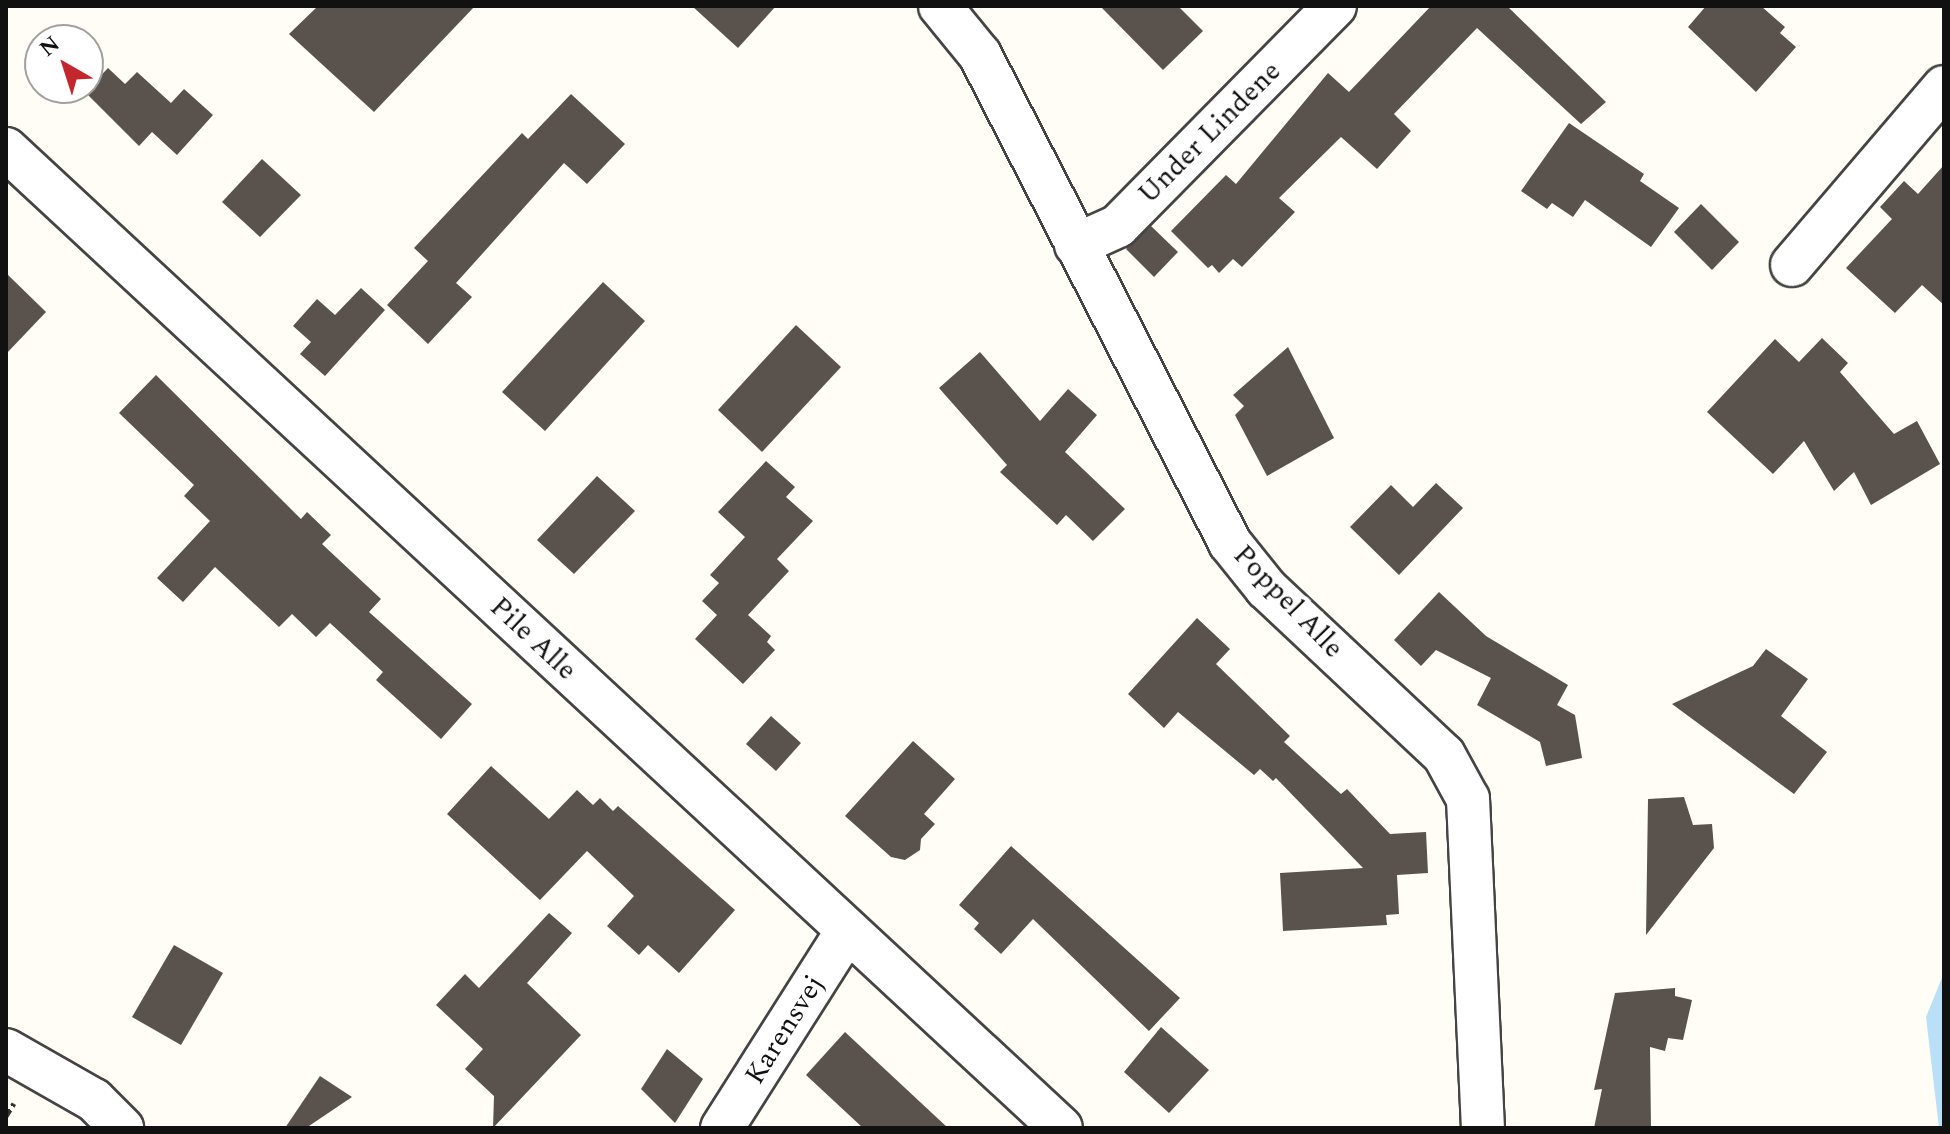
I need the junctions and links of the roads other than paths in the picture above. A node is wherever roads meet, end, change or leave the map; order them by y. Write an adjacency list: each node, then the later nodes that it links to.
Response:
1 (940, 6): 5 (street, Poppel Alle)
2 (1335, 6): 5 (street, Under Lindene)
3 (1944, 87): 6 (street)
4 (6, 149): 7 (street, Pile Alle)
5 (1076, 245): 12 (street, Poppel Alle)
6 (1792, 265)
7 (847, 931): 10 (street, Karensvej); 11 (street, Pile Alle)
8 (6, 1050): 9 (street)
9 (122, 1128)
10 (722, 1128)
11 (1061, 1128)
12 (1483, 1128)

